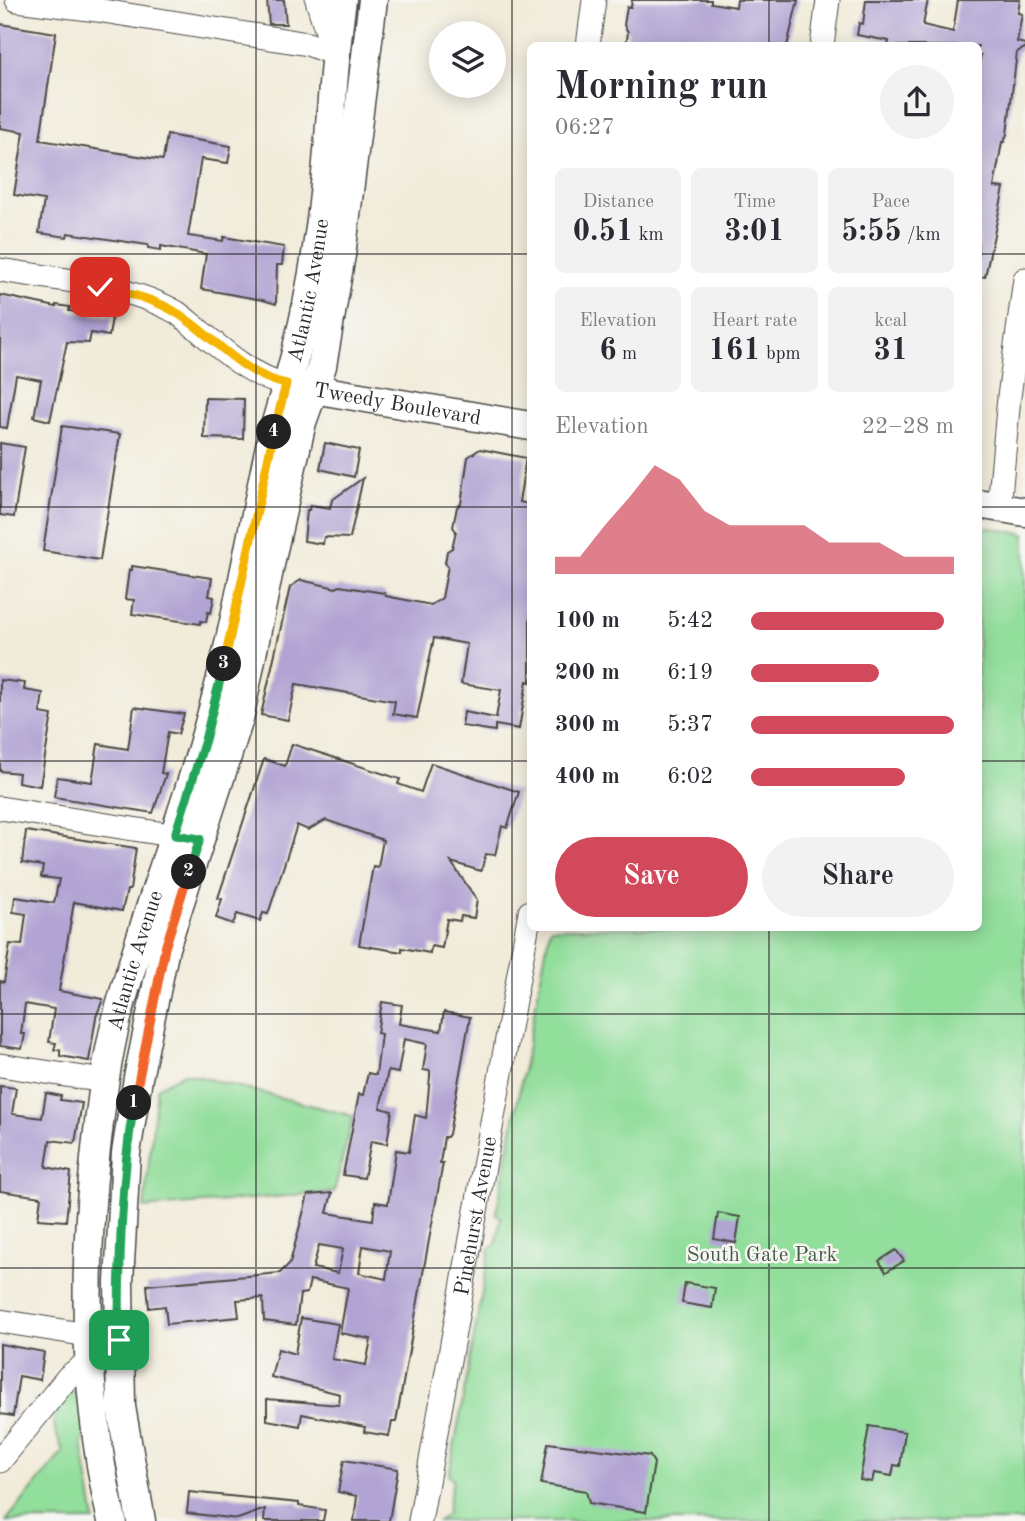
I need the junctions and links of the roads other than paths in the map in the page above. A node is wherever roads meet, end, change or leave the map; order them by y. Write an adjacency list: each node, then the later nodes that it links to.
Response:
1 (18, 0): 10 (street)
2 (317, 0): 10 (street)
3 (342, 0): 10 (main road, Atlantic Avenue)
4 (358, 0): 11 (main road)
5 (373, 0): 11 (main road, Atlantic Avenue)
6 (594, 0): 8 (street)
7 (828, 0): 9 (street)
8 (589, 42)
9 (823, 42)
10 (334, 54): 14 (main road, Atlantic Avenue)
11 (365, 74): 15 (main road, Atlantic Avenue)
12 (0, 270): 14 (street, Tweedy Boulevard)
13 (1025, 279): 17 (street)
14 (286, 384): 15 (main road, Tweedy Boulevard); 19 (main road, Atlantic Avenue)
15 (314, 390): 16 (main road, Tweedy Boulevard); 19 (main road, Atlantic Avenue)
16 (527, 426)
17 (1001, 508)
18 (0, 807): 19 (street)
19 (187, 837): 22 (main road, Atlantic Avenue); 24 (main road, Atlantic Avenue)
20 (527, 929): 29 (street, Pinehurst Avenue)
21 (0, 1065): 22 (street)
22 (104, 1081): 25 (main road, Atlantic Avenue)
23 (0, 1321): 25 (street)
24 (119, 1340): 25 (street); 28 (main road, Atlantic Avenue)
25 (88, 1348): 26 (street); 27 (main road, Atlantic Avenue)
26 (0, 1461)
27 (111, 1521)
28 (141, 1521)
29 (420, 1521)

